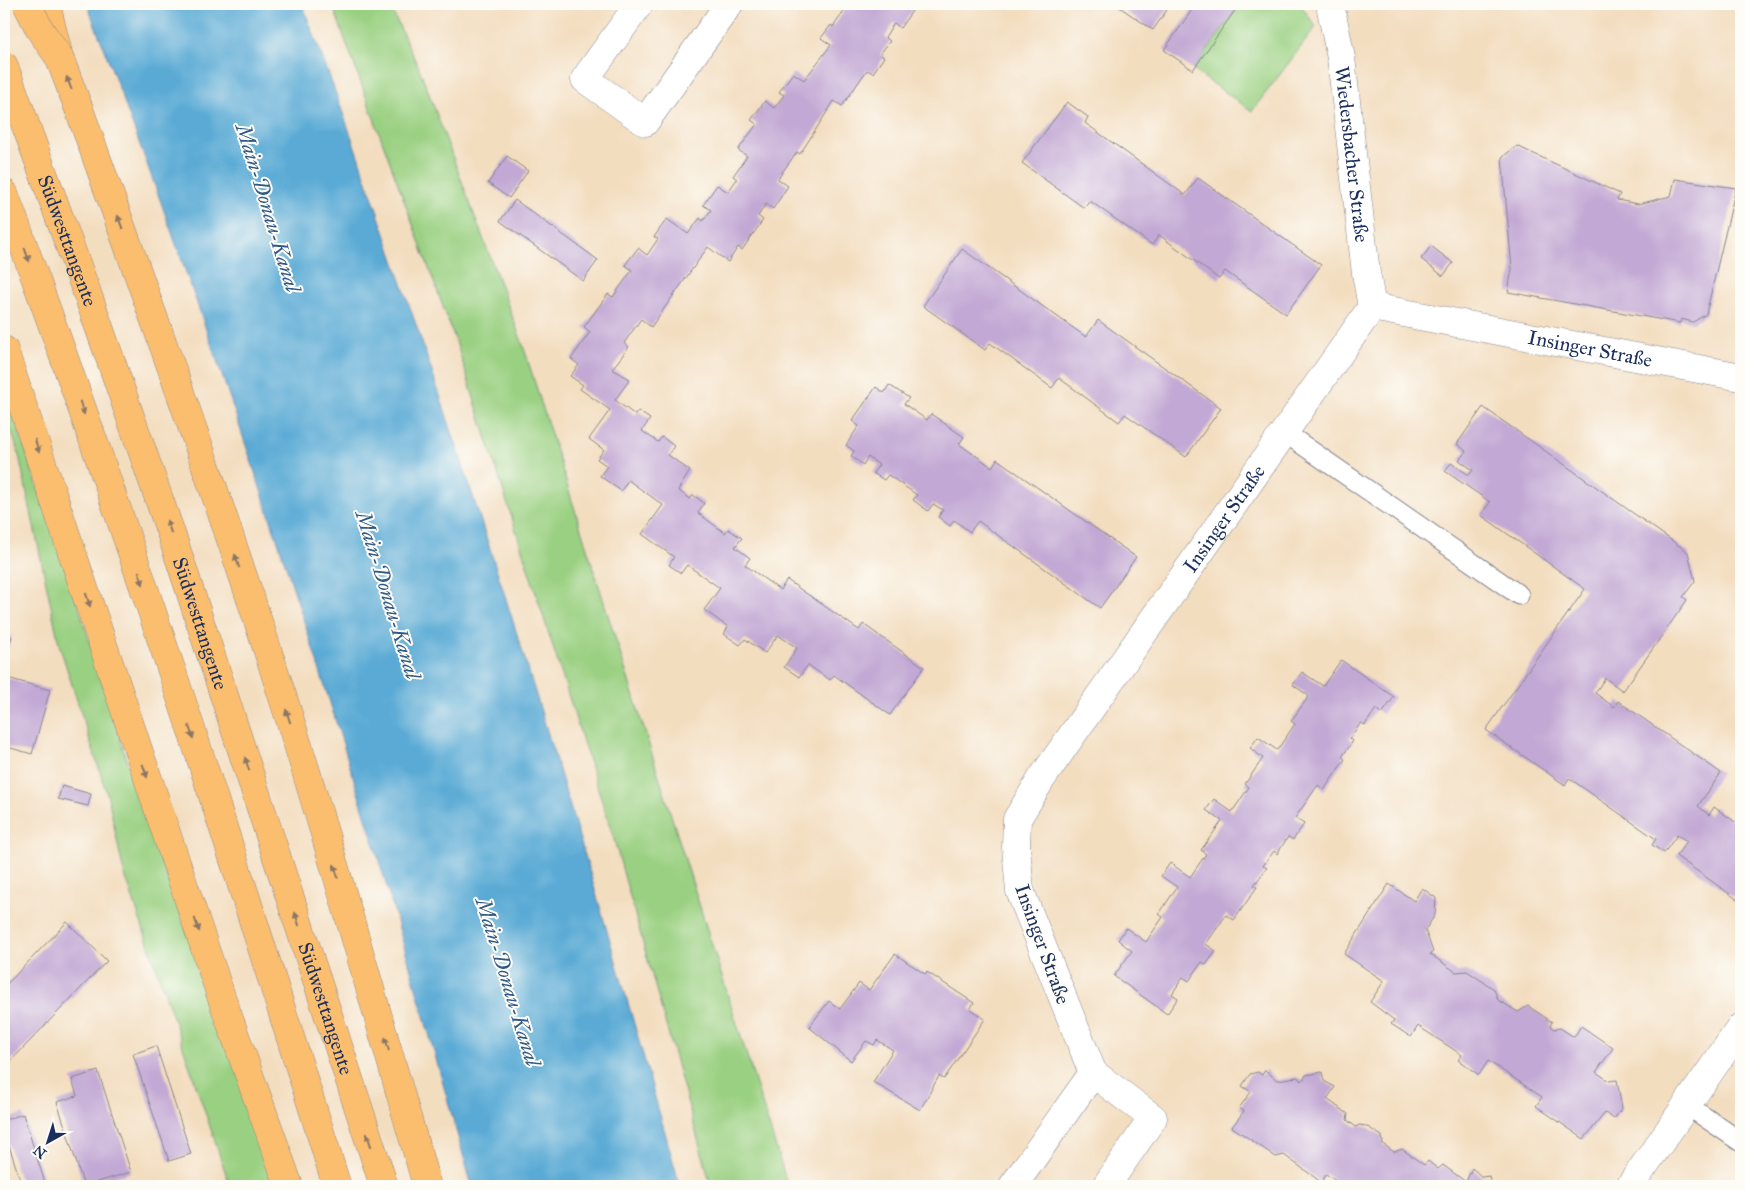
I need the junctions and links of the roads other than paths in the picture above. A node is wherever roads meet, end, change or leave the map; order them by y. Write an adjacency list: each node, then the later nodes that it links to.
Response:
1 (27, 4): 6 (highway, bridge)
2 (46, 4): 6 (highway)
3 (639, 4): 4 (street)
4 (729, 4)
5 (1330, 4): 9 (street, Wiedersbacher Straße)
6 (59, 57): 21 (highway, one-way to 6, bridge)
7 (4, 66): 20 (highway, Südwesttangente, one-way to 7)
8 (4, 193): 19 (highway, Südwesttangente, one-way to 19)
9 (1372, 307): 11 (street, Insinger Straße); 12 (street, Insinger Straße)
10 (4, 350): 18 (highway, one-way to 18)
11 (1741, 378)
12 (1284, 432): 13 (lane); 15 (street, Insinger Straße)
13 (1519, 594)
14 (1741, 1027): 16 (street)
15 (1092, 1073): 22 (street); 23 (street)
16 (1687, 1105): 17 (lane); 24 (street)
17 (1741, 1142)
18 (289, 1186)
19 (337, 1186)
20 (384, 1186)
21 (427, 1186)
22 (1013, 1186)
23 (1106, 1186)
24 (1630, 1186)

